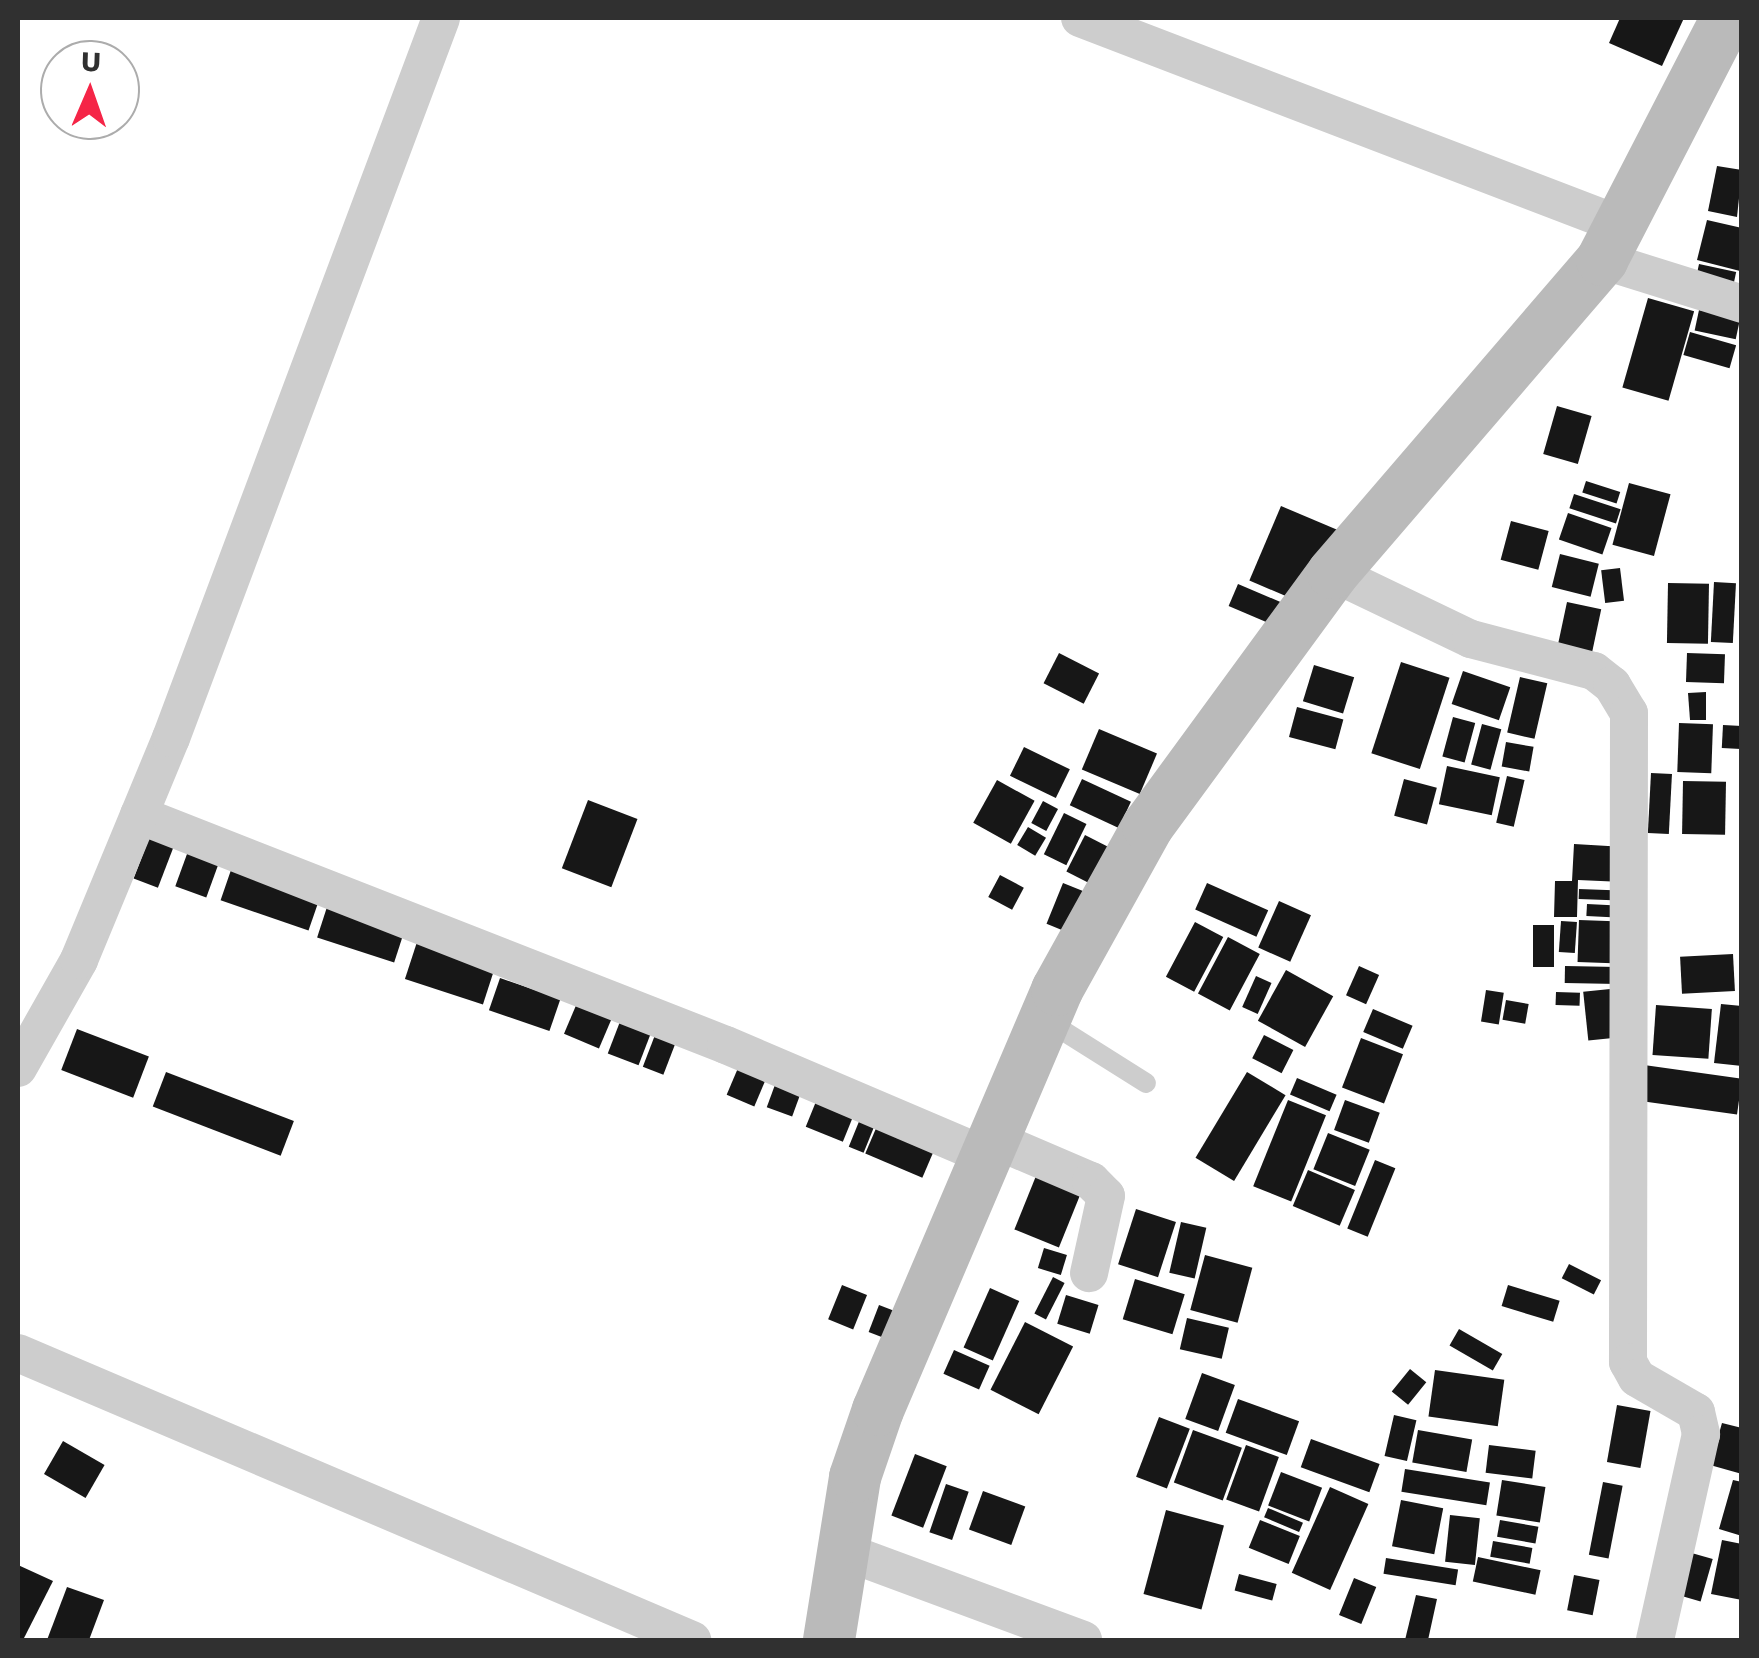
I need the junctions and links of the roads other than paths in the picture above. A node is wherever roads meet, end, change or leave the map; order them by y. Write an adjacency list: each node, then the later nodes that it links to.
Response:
1 (441, 18): 7 (street)
2 (1080, 18): 4 (street)
3 (1729, 34): 4 (street)
4 (1611, 243): 5 (street); 6 (street)
5 (1742, 304)
6 (1333, 573): 8 (street); 18 (street)
7 (139, 815): 9 (street); 11 (street)
8 (1045, 1019): 10 (lane); 11 (street)
9 (18, 1068)
10 (1146, 1083)
11 (990, 1148): 12 (street); 14 (street)
12 (1089, 1272)
13 (18, 1353): 15 (street)
14 (843, 1551): 16 (street); 17 (street)
15 (692, 1640)
16 (829, 1640)
17 (1083, 1640)
18 (1655, 1640)

